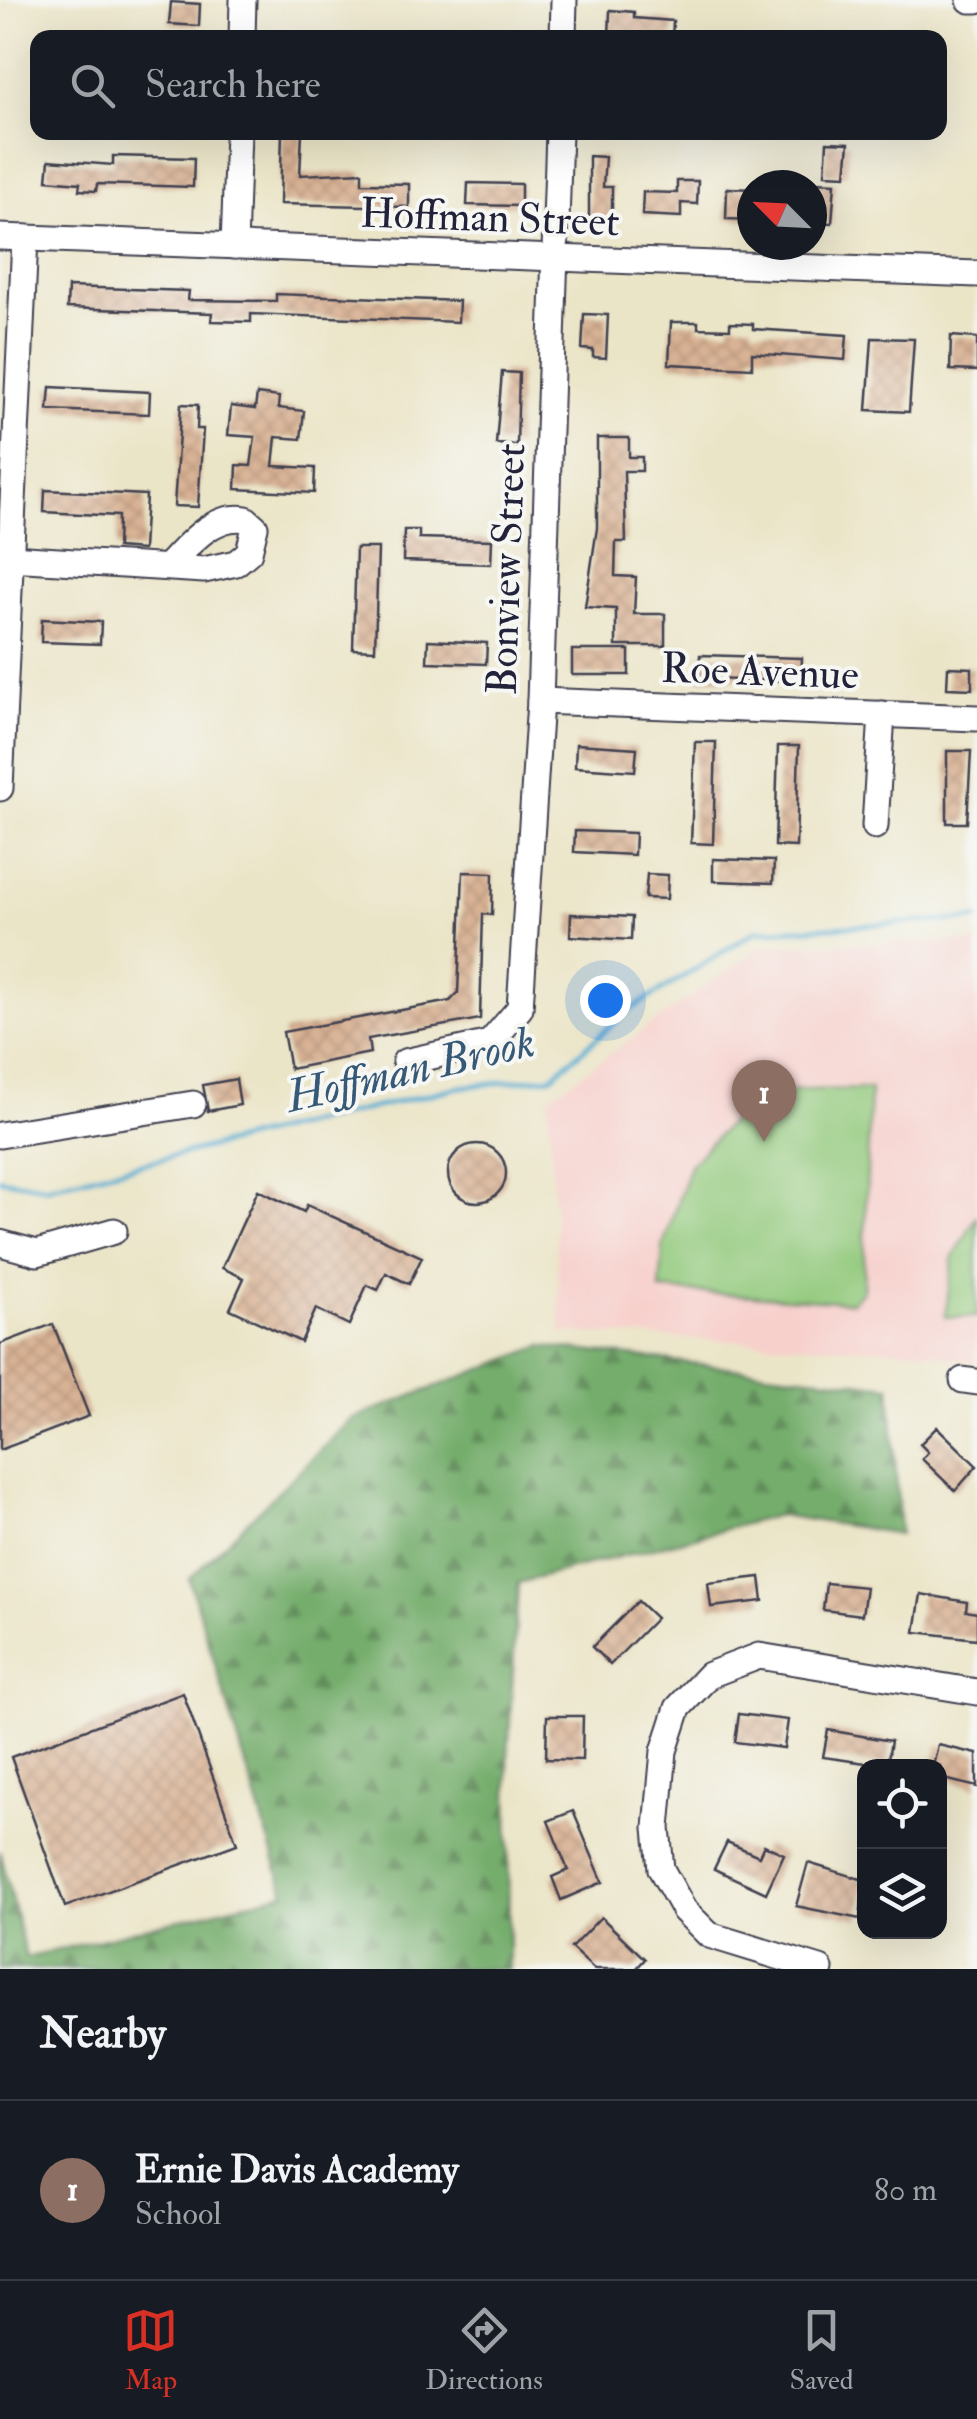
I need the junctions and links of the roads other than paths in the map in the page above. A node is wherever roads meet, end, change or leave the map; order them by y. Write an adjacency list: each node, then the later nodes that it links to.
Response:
1 (243, 0): 3 (street)
2 (564, 0): 4 (street)
3 (242, 30)
4 (562, 30)
5 (238, 140): 8 (street)
6 (560, 140): 9 (street, Bonview Street)
7 (12, 237): 8 (street, Hoffman Street); 11 (street)
8 (234, 246): 9 (street, Hoffman Street)
9 (555, 258): 10 (street, Hoffman Street); 13 (street, Bonview Street)
10 (977, 274)
11 (7, 552): 12 (street); 16 (street)
12 (168, 566): 12 (street)
13 (540, 701): 14 (street, Roe Avenue); 18 (street, Bonview Street)
14 (882, 714): 15 (street, Roe Avenue); 17 (street)
15 (977, 718)
16 (0, 788)
17 (876, 826)
18 (405, 1062)
19 (193, 1104): 20 (street)
20 (0, 1136)
21 (114, 1230): 22 (street)
22 (0, 1243)
23 (977, 1692): 24 (street)
24 (820, 1969)

